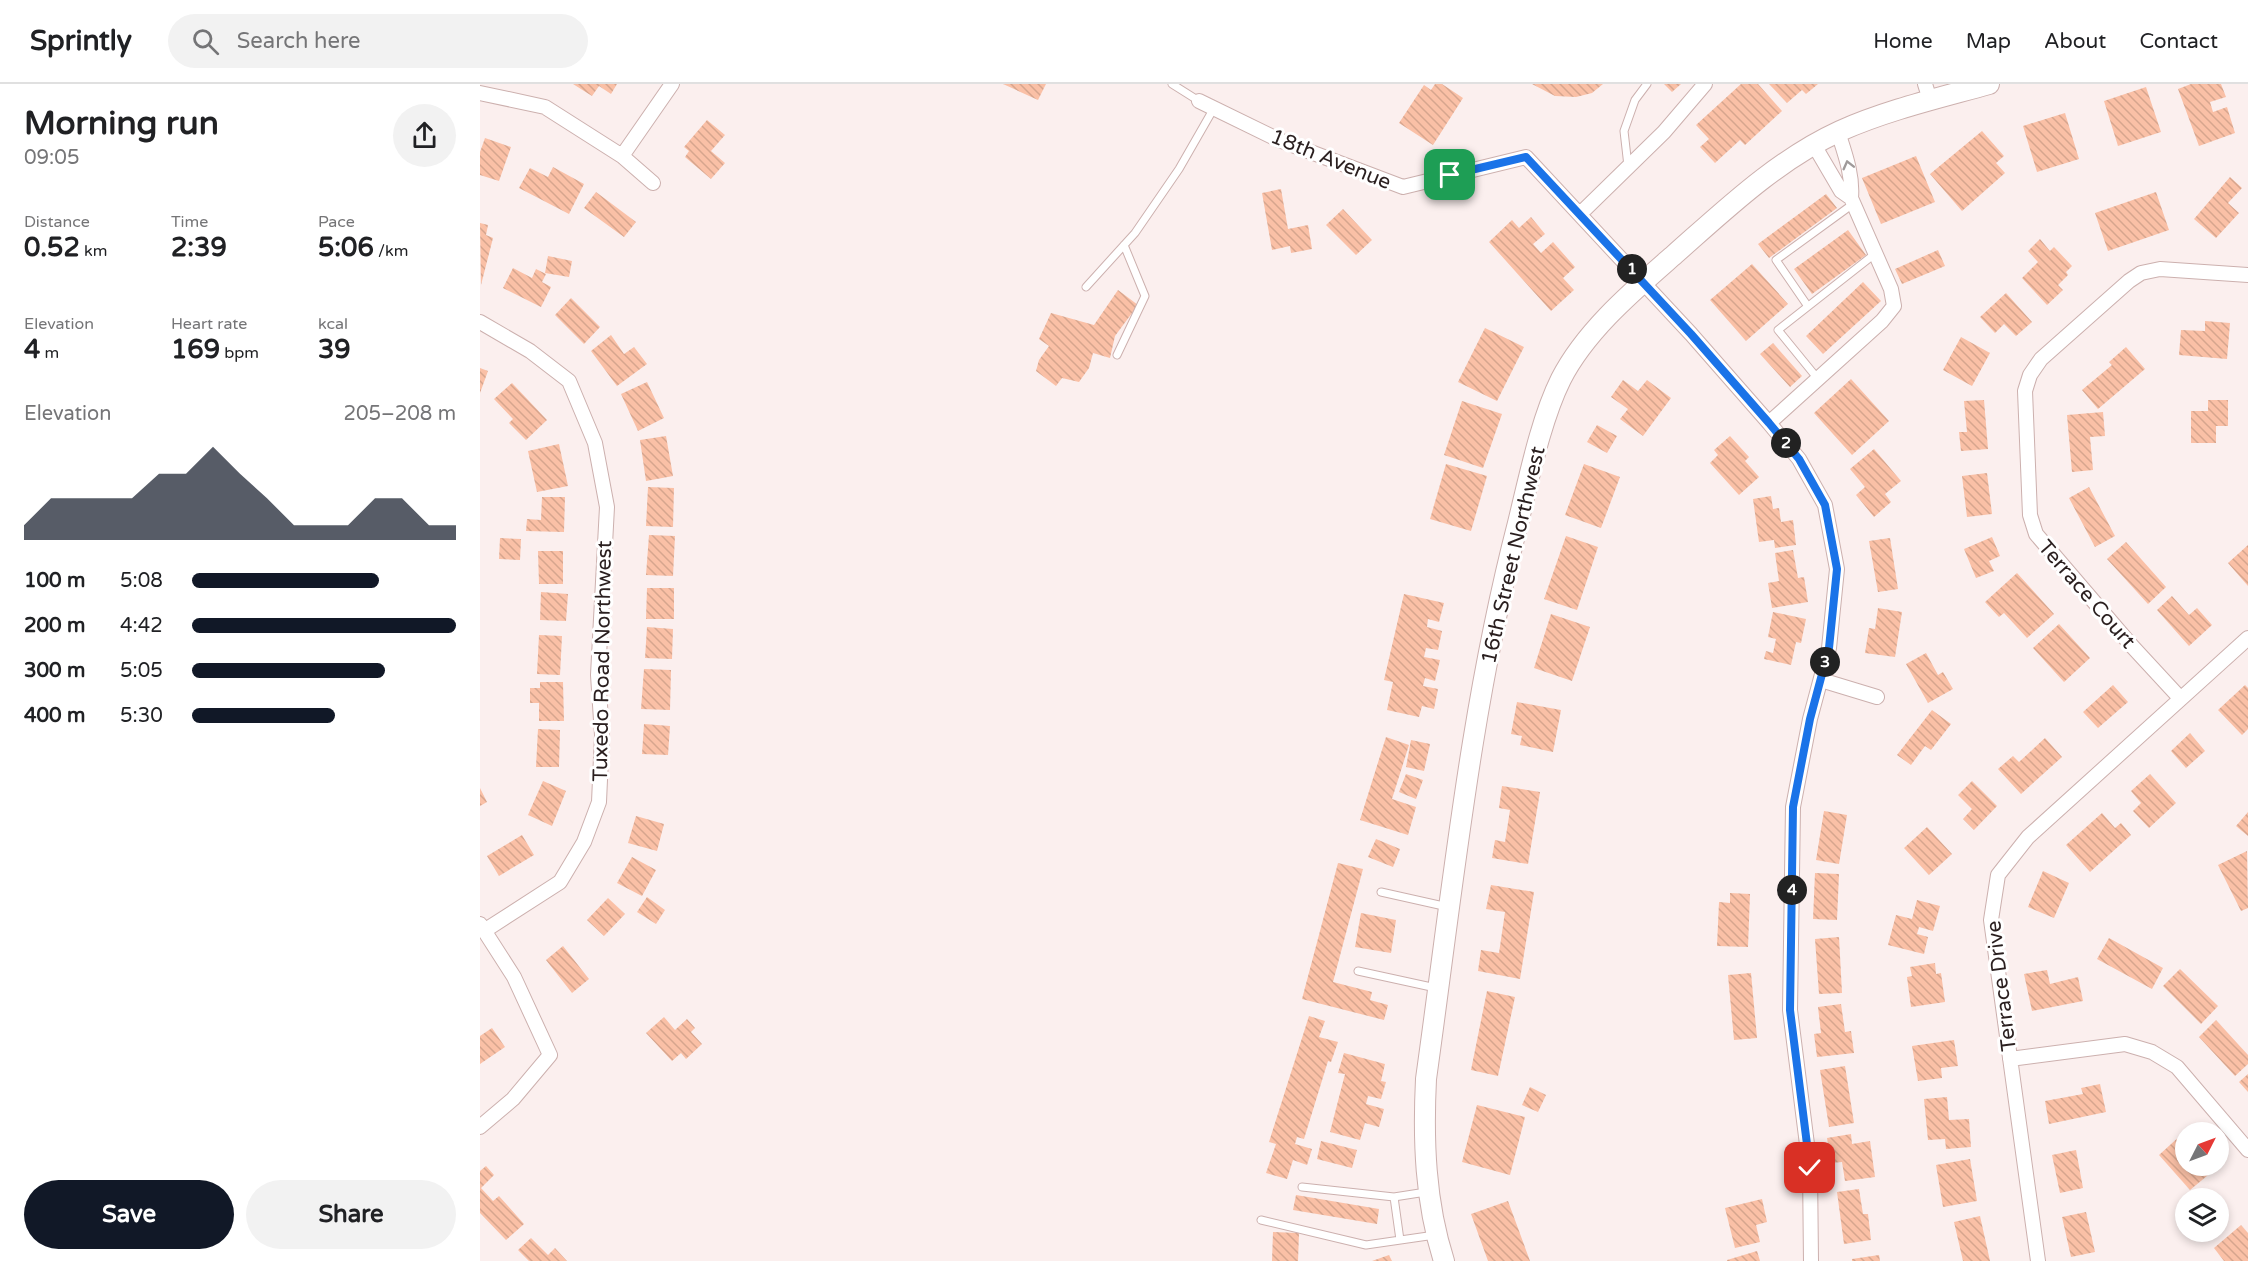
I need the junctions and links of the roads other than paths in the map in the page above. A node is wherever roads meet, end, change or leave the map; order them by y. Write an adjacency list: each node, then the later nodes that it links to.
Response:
1 (672, 84): 12 (street)
2 (1172, 84): 8 (lane)
3 (1647, 84): 13 (lane)
4 (1705, 84): 13 (street)
5 (1989, 84): 6 (street, 16th Street Northwest)
6 (1928, 92): 10 (street, 16th Street Northwest)
7 (480, 93): 12 (street)
8 (1199, 101): 9 (street, 18th Avenue)
9 (1214, 108): 16 (street, 18th Avenue); 17 (lane)
10 (1838, 132): 11 (street, 16th Street Northwest); 15 (street, one-way to 10)
11 (1814, 145): 15 (street); 20 (street, 16th Street Northwest)
12 (622, 156): 14 (street)
13 (1628, 166): 16 (street)
14 (653, 183)
15 (1852, 201): 18 (street); 22 (lane)
16 (1580, 214): 20 (street, 18th Avenue)
17 (1124, 245): 21 (lane); 24 (lane)
18 (1876, 253): 22 (lane); 25 (street)
19 (2248, 275): 30 (street, Terrace Court)
20 (1644, 282): 26 (street, 18th Avenue); 32 (street, 16th Street Northwest)
21 (1086, 286)
22 (1807, 305): 25 (lane)
23 (480, 322): 33 (street, Tuxedo Road Northwest)
24 (1117, 355)
25 (1818, 379): 26 (street)
26 (1769, 423): 28 (street, 18th Avenue)
27 (2248, 638): 30 (street, Terrace Drive)
28 (1821, 680): 29 (street); 46 (street, 18th Avenue)
29 (1877, 697)
30 (2180, 698): 36 (street, Terrace Drive)
31 (1381, 892): 32 (lane)
32 (1450, 908): 35 (street, 16th Street Northwest)
33 (482, 928): 37 (street)
34 (1358, 971): 35 (lane)
35 (1439, 989): 40 (street, 16th Street Northwest)
36 (2010, 1059): 38 (street); 47 (street, Terrace Drive)
37 (480, 1127)
38 (2248, 1150)
39 (1302, 1187): 41 (lane)
40 (1429, 1192): 41 (lane); 43 (street, 16th Street Northwest)
41 (1394, 1197): 44 (lane)
42 (1261, 1220): 44 (lane)
43 (1435, 1235): 44 (lane); 45 (street, 16th Street Northwest)
44 (1400, 1240)
45 (1444, 1261)
46 (1810, 1261)
47 (2038, 1261)

